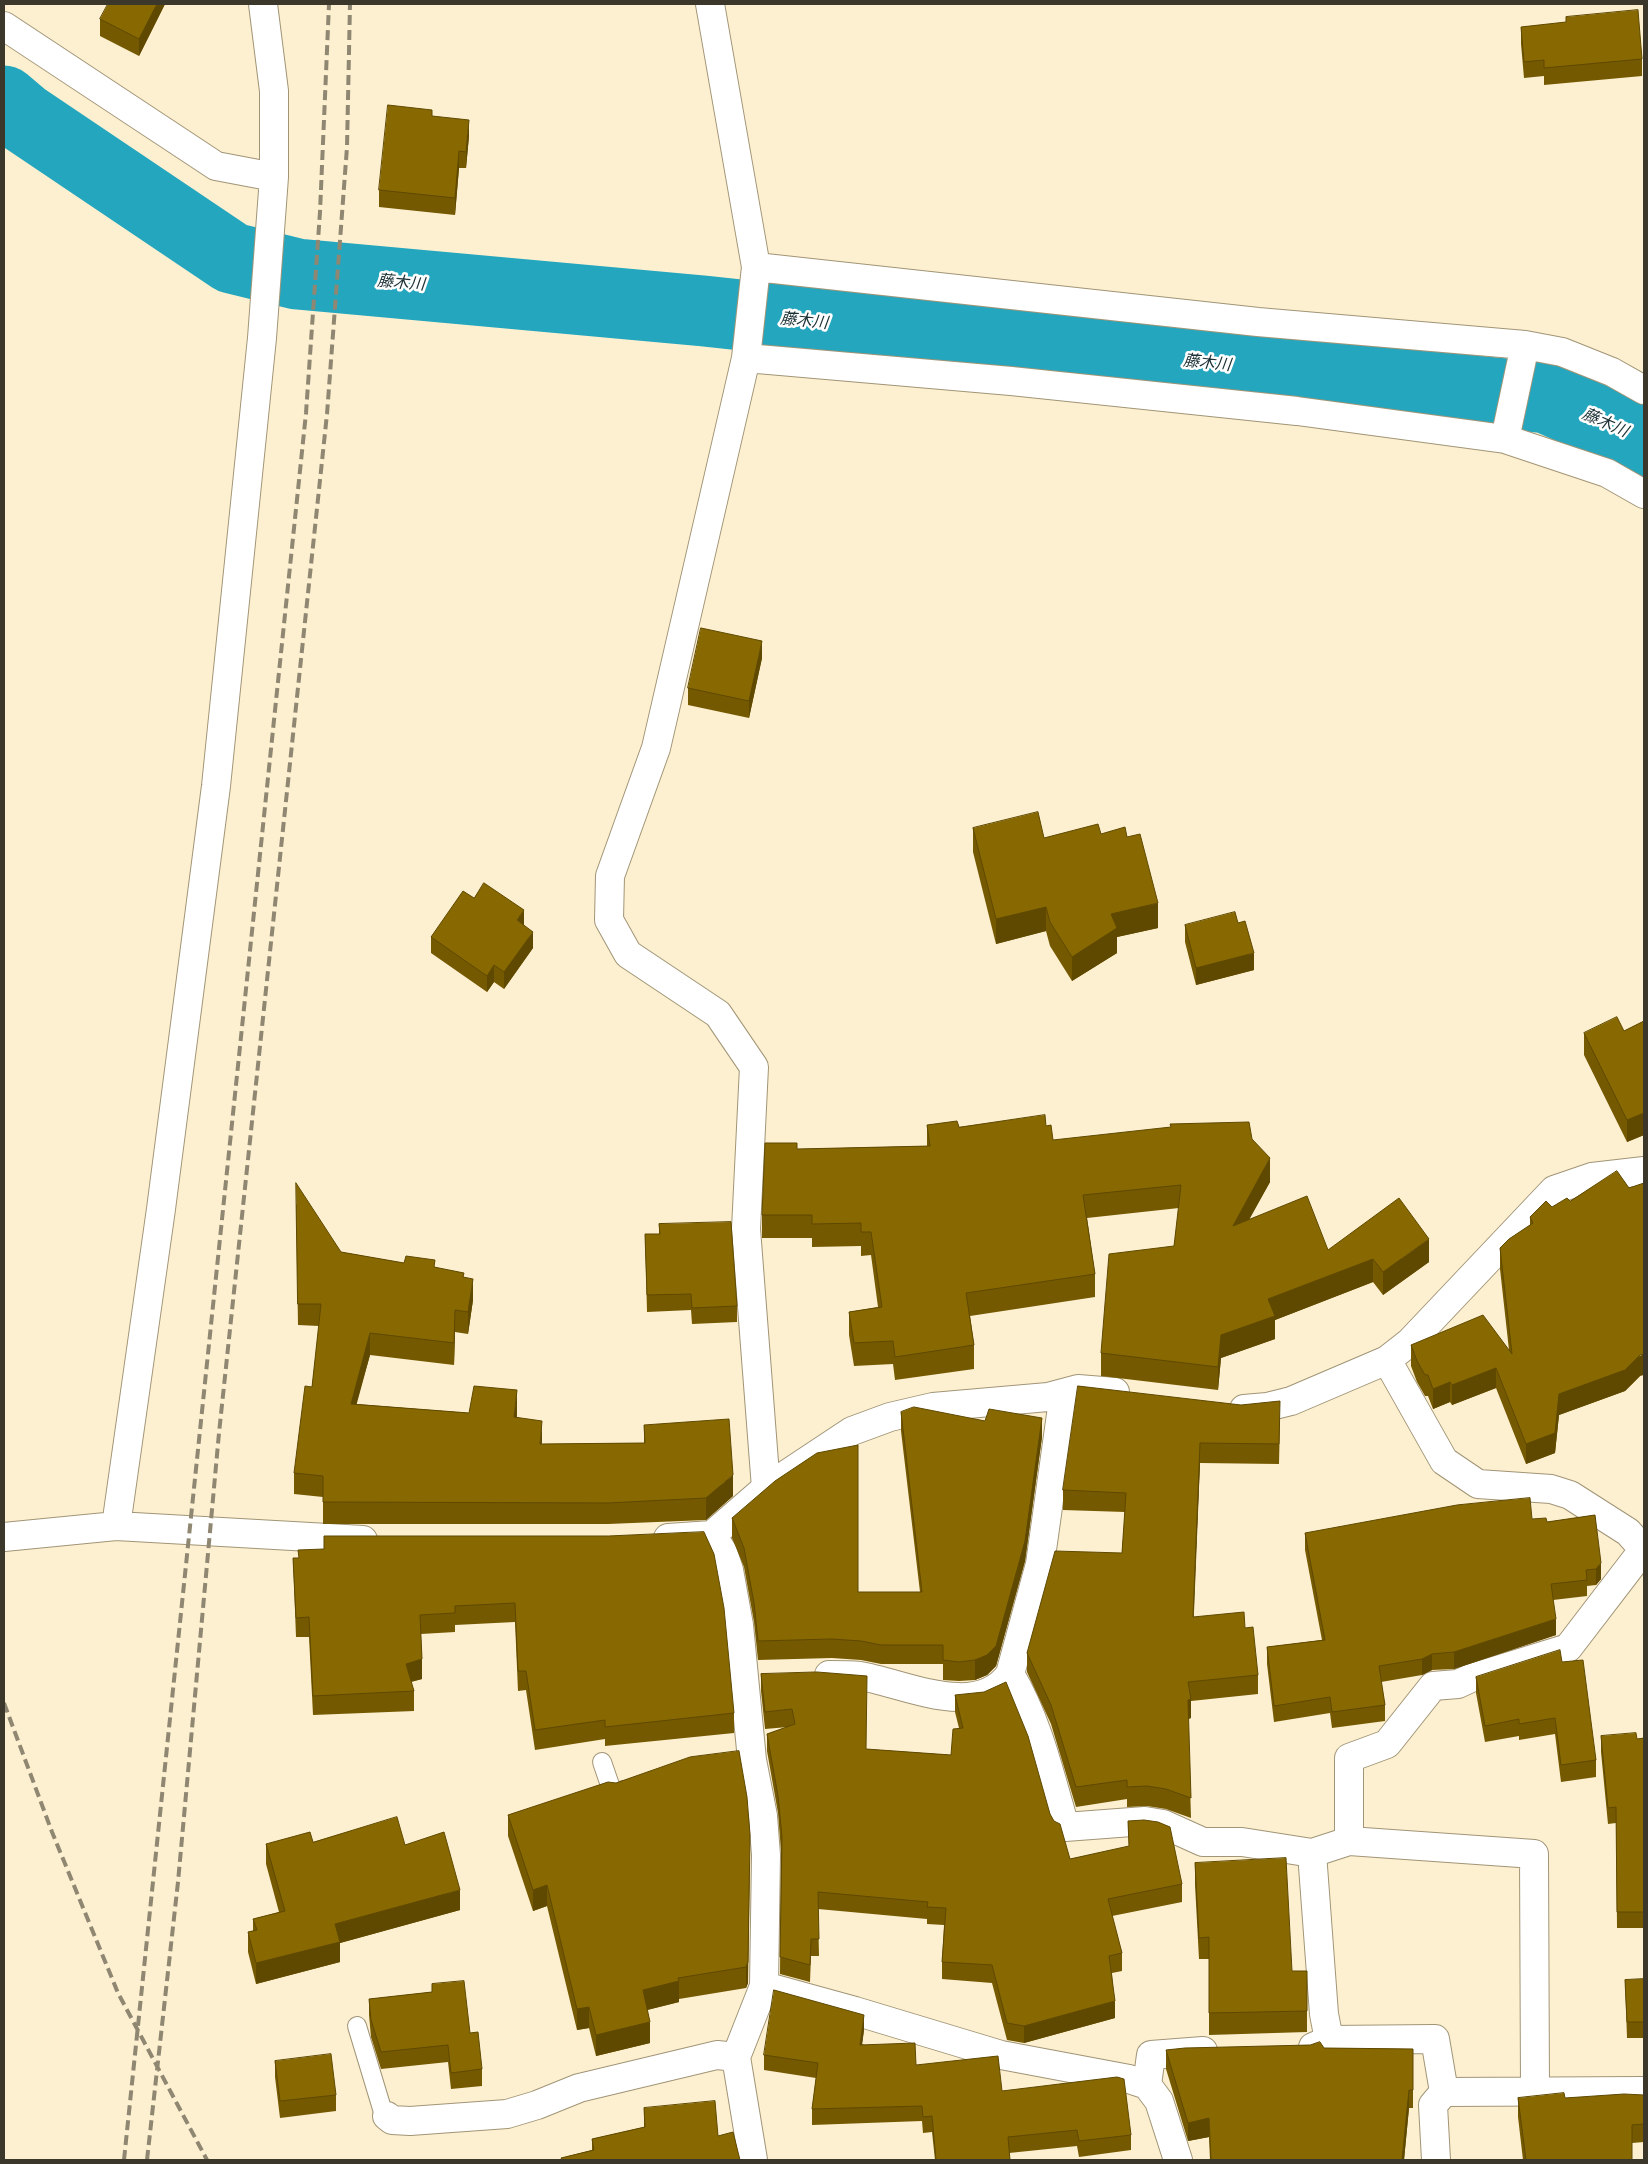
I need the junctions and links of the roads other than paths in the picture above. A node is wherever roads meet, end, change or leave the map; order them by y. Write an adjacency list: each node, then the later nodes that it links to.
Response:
1 (263, 4): 4 (street)
2 (710, 4): 5 (street)
3 (4, 26): 4 (street)
4 (274, 177): 17 (street)
5 (756, 274): 6 (street); 7 (street)
6 (1525, 347): 8 (street); 9 (street)
7 (747, 350): 9 (street); 16 (street)
8 (1644, 390)
9 (1505, 437): 10 (street)
10 (1644, 494)
11 (1644, 1171): 12 (street)
12 (1387, 1360): 15 (street); 22 (street)
13 (1064, 1393): 14 (street); 16 (street); 24 (street)
14 (1139, 1396)
15 (1218, 1407)
16 (766, 1488): 18 (street)
17 (116, 1526): 19 (street); 21 (street)
18 (712, 1535): 20 (street); 29 (street)
19 (4, 1537)
20 (646, 1539)
21 (391, 1540)
22 (1644, 1550): 27 (street)
23 (803, 1674): 24 (street)
24 (1010, 1674): 28 (street)
25 (602, 1762): 26 (lane)
26 (638, 1785)
27 (1348, 1841): 28 (street); 36 (street)
28 (1312, 1853): 31 (street)
29 (764, 1986): 34 (street); 35 (street)
30 (357, 2026): 39 (lane)
31 (1329, 2040): 32 (street); 38 (street)
32 (1290, 2049)
33 (1232, 2050): 35 (street)
34 (736, 2057): 39 (street); 40 (street)
35 (1147, 2085): 41 (street)
36 (1535, 2090): 37 (street); 38 (street)
37 (1644, 2091)
38 (1444, 2092): 42 (street)
39 (387, 2116)
40 (753, 2160)
41 (1178, 2160)
42 (1436, 2160)

